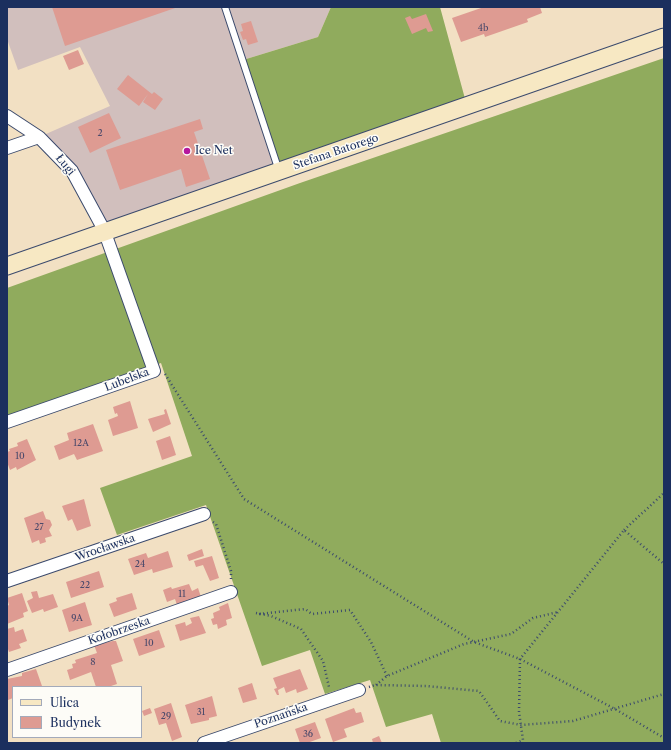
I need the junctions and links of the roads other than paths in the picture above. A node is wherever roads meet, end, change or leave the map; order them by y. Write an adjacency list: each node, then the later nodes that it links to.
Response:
1 (225, 7): 6 (lane)
2 (664, 37): 6 (street, Stefana Batorego)
3 (7, 116): 4 (street, Ługi)
4 (39, 137): 5 (street); 7 (street, Ługi)
5 (7, 148)
6 (279, 171): 7 (street, Stefana Batorego)
7 (104, 230): 8 (street, Stefana Batorego); 9 (street, Lubelska)
8 (7, 266)
9 (7, 422)
10 (204, 514): 11 (street, Wrocławska)
11 (7, 581)
12 (231, 592): 13 (street, Kołobrzeska)
13 (7, 670)
14 (359, 690): 15 (street, Poznańska)
15 (204, 743)

